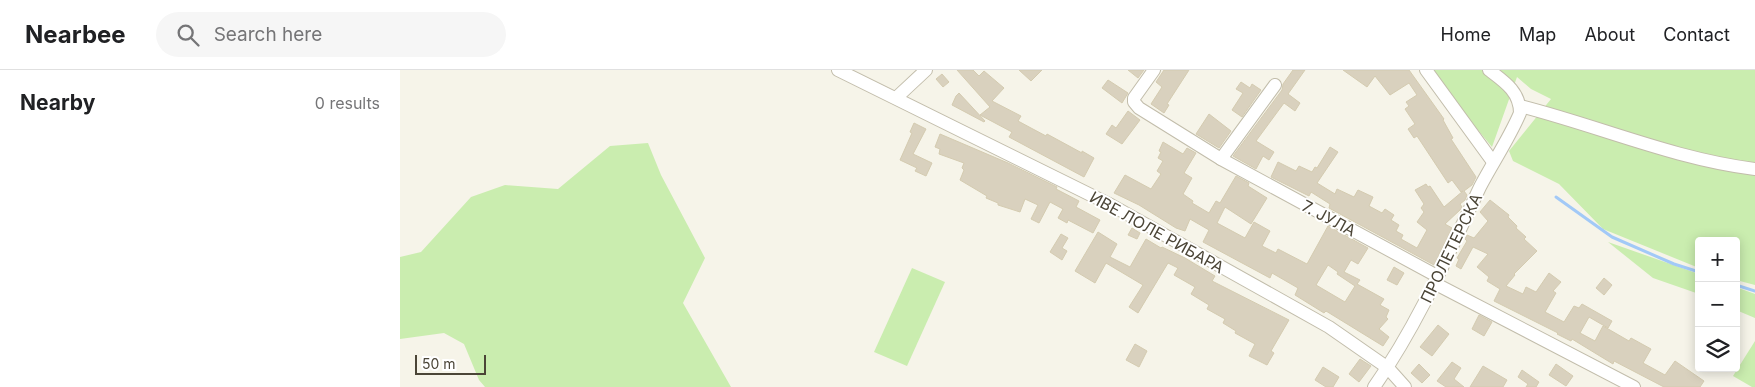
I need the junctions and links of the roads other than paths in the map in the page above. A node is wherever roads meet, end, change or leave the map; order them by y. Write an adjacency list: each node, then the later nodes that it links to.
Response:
1 (838, 70): 7 (street, ИВЕ ЛОЛЕ РИБАРА)
2 (926, 70): 7 (street)
3 (1154, 70): 9 (street, 7. ЈУЛА)
4 (1426, 70): 10 (street)
5 (1489, 70): 8 (street)
6 (1275, 85): 9 (street)
7 (896, 98): 13 (street, ИВЕ ЛОЛЕ РИБАРА)
8 (1520, 106): 10 (street, ПРОЛЕТЕРСКА); 11 (street)
9 (1221, 159): 12 (street, 7. ЈУЛА)
10 (1493, 162): 12 (street, ПРОЛЕТЕРСКА)
11 (1755, 170)
12 (1436, 280): 13 (street, ПРОЛЕТЕРСКА); 16 (street, 7. ЈУЛА)
13 (1388, 368): 14 (street, ПРОЛЕТЕРСКА); 15 (street, ИВЕ ЛОЛЕ РИБАРА)
14 (1374, 387)
15 (1405, 387)
16 (1634, 387)

